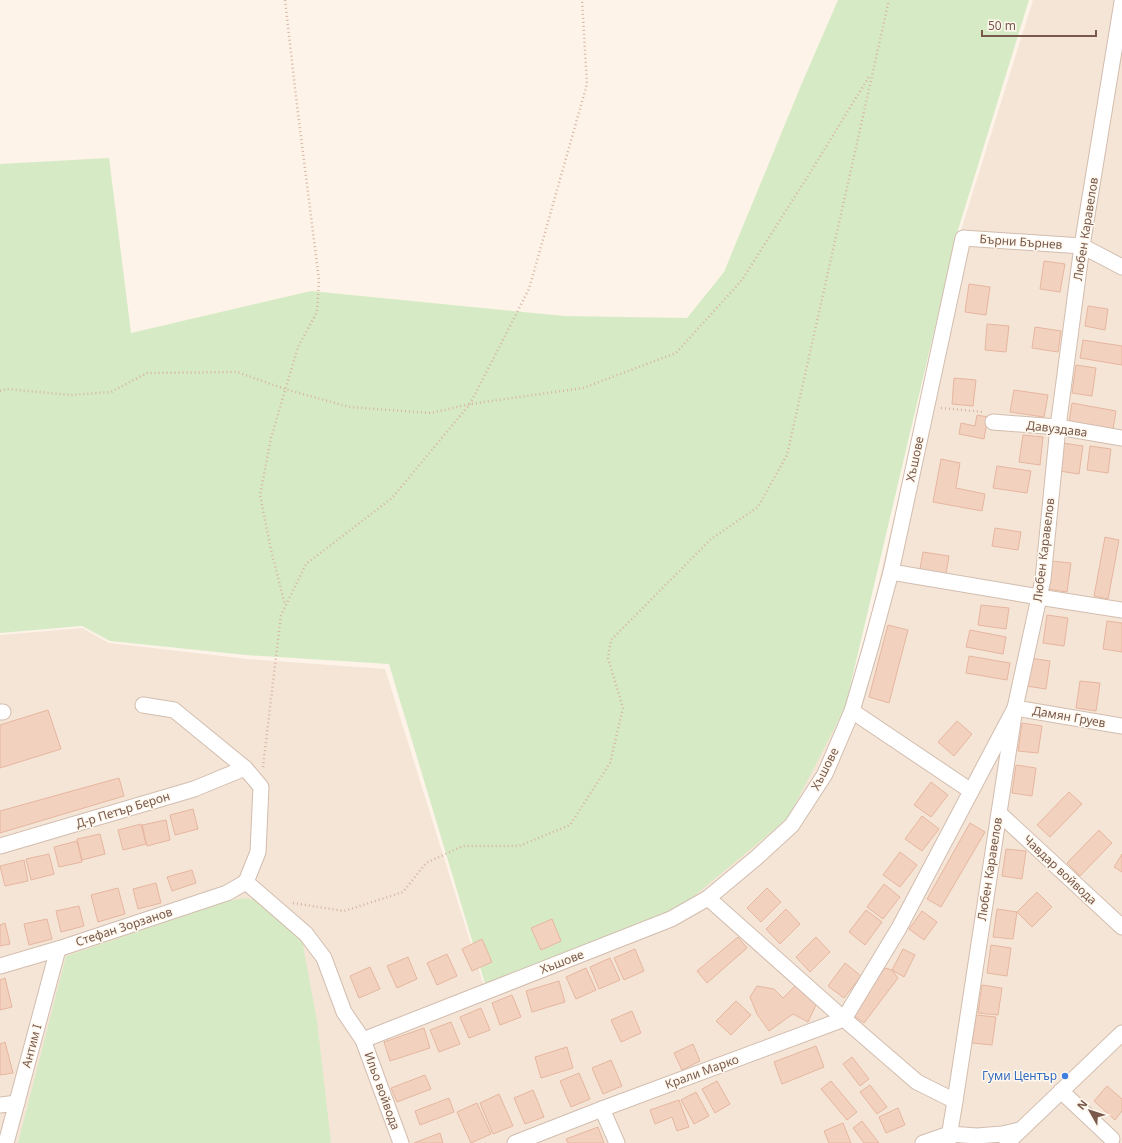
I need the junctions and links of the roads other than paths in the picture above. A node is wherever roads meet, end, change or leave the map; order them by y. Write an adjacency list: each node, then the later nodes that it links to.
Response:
1 (1122, 2): 3 (street, Любен Каравелов)
2 (963, 238): 3 (street, Бърни Бърнев); 8 (street, Хъшове)
3 (1082, 246): 4 (street, Бърни Бърнев); 6 (street, Любен Каравелов)
4 (1122, 268)
5 (993, 422): 6 (street, Давуздава)
6 (1058, 427): 7 (street, Давуздава); 9 (street, Любен Каравелов)
7 (1122, 438)
8 (891, 572): 9 (street); 13 (street, Хъшове)
9 (1039, 597): 10 (street); 12 (street, Любен Каравелов)
10 (1122, 610)
11 (143, 705): 15 (street)
12 (1015, 708): 14 (street, Дамян Груев); 16 (street); 17 (street, Любен Каравелов)
13 (852, 711): 16 (street); 20 (street, Хъшове)
14 (1122, 726)
15 (245, 768): 18 (street, Д-р Петър Берон); 19 (street)
16 (971, 791): 24 (street)
17 (999, 813): 21 (street, Чавдар войвода); 28 (street, Любен Каравелов)
18 (0, 846)
19 (246, 882): 22 (street, Стефан Зорзанов); 26 (street, Ильо войвода)
20 (708, 898): 24 (street); 26 (street, Хъшове)
21 (1122, 927)
22 (58, 949): 23 (street, Стефан Зорзанов); 29 (street, Антим I)
23 (0, 966)
24 (844, 1019): 28 (street); 31 (street, Крали Марко)
25 (1122, 1033): 27 (street)
26 (363, 1040): 36 (street, Ильо войвода)
27 (1061, 1090): 32 (street); 33 (street)
28 (955, 1101): 34 (street, Любен Каравелов)
29 (17, 1102): 30 (street); 35 (street, Антим I)
30 (0, 1105)
31 (602, 1109): 37 (street, Крали Марко); 38 (street)
32 (1020, 1130): 34 (street); 40 (street)
33 (1112, 1138)
34 (948, 1139): 39 (street)
35 (6, 1143)
36 (401, 1143)
37 (514, 1143)
38 (617, 1143)
39 (923, 1143)
40 (1007, 1143)

